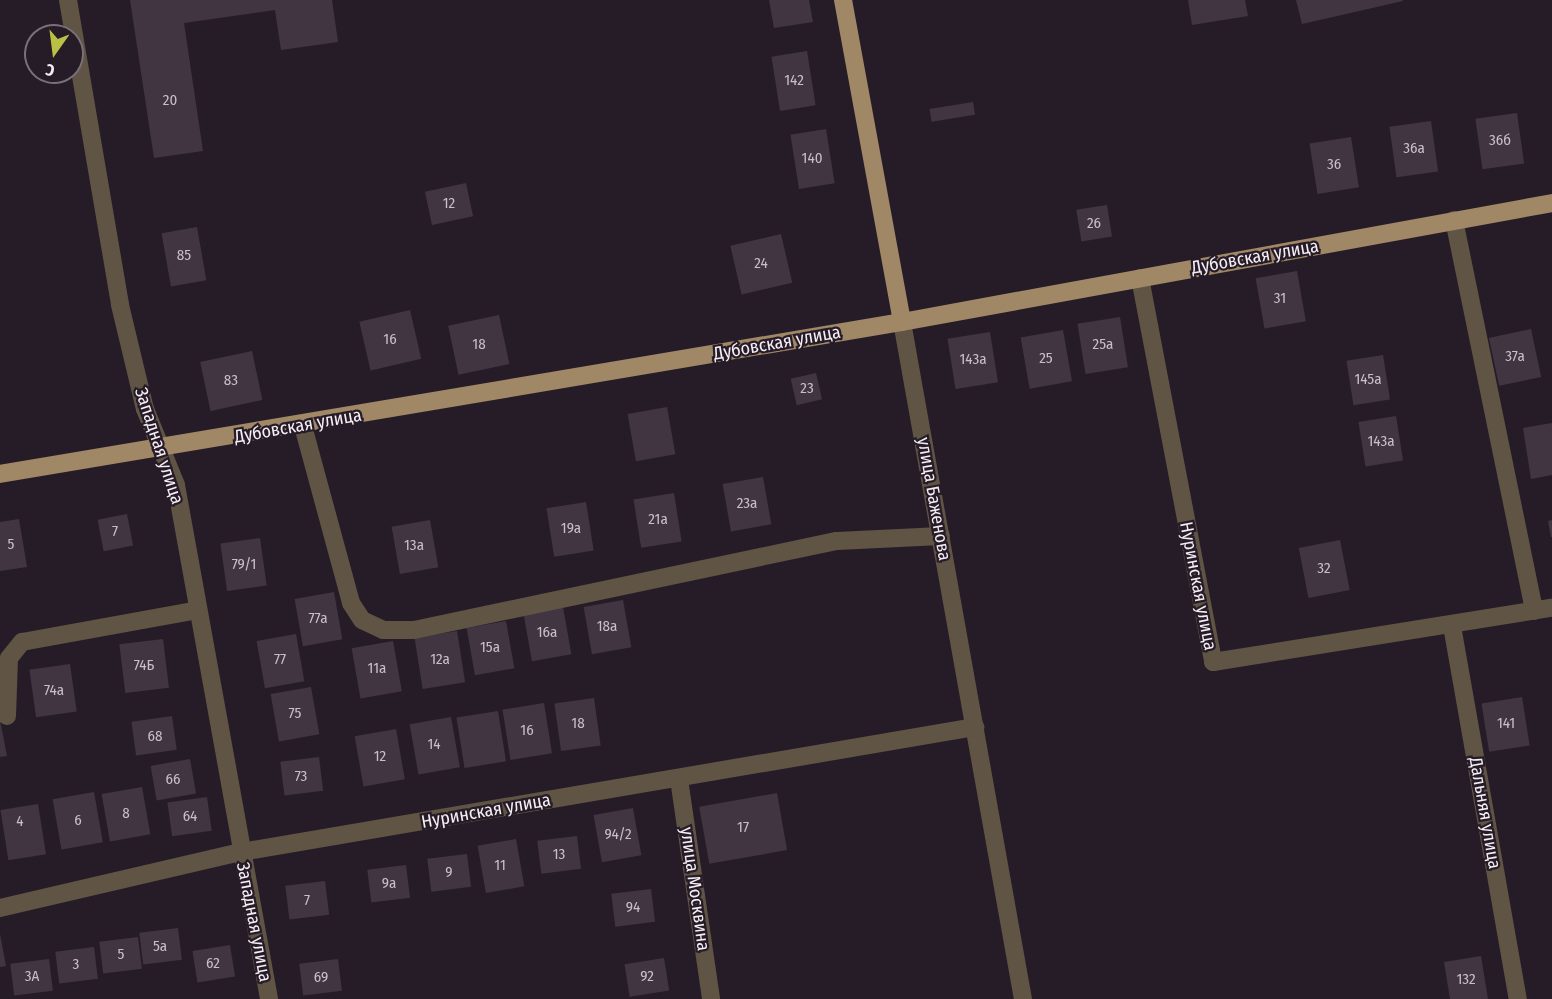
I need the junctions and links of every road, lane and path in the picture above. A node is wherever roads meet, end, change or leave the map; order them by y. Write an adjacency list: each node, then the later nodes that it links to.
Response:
1 (68, 0): 8 (street, Западная улица)
2 (843, 0): 6 (main road, улица Баженова)
3 (1552, 202): 4 (main road, Дубовская улица)
4 (1454, 220): 5 (main road, Дубовская улица); 12 (street)
5 (1140, 278): 6 (main road, Дубовская улица); 13 (street, Нуринская улица)
6 (902, 322): 7 (main road, Дубовская улица); 10 (street, улица Баженова)
7 (303, 426): 8 (main road, Дубовская улица); 10 (street)
8 (160, 450): 9 (main road, Дубовская улица); 11 (street, Западная улица)
9 (0, 474)
10 (941, 537): 15 (street, улица Баженова)
11 (198, 610): 14 (street); 17 (street, Западная улица)
12 (1543, 610): 13 (street, Нуринская улица)
13 (1452, 626): 22 (street, Дальняя улица)
14 (8, 716)
15 (975, 727): 16 (street, Нуринская улица); 21 (street, улица Баженова)
16 (679, 779): 17 (street, Нуринская улица); 20 (street, улица Москвина)
17 (241, 852): 18 (street, Нуринская улица); 19 (street, Западная улица)
18 (0, 908)
19 (269, 999)
20 (711, 999)
21 (1023, 999)
22 (1518, 999)

